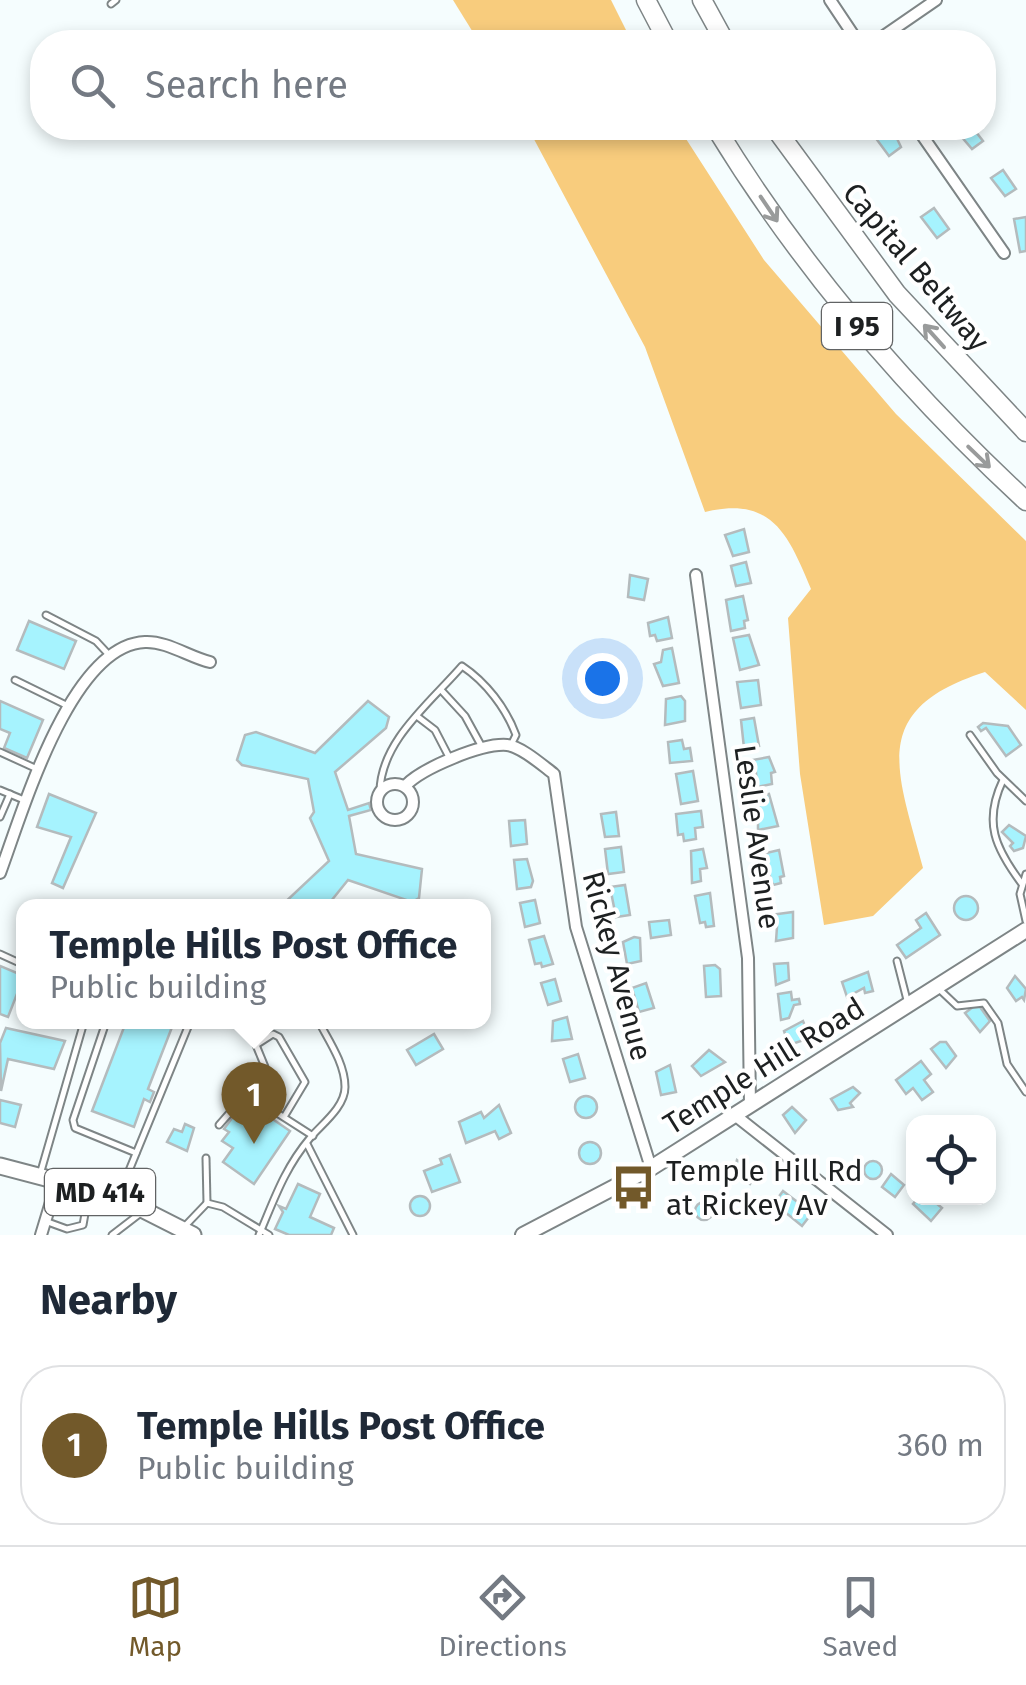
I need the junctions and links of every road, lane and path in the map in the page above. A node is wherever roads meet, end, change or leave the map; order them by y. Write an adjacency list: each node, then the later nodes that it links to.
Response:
1 (646, 0): 5 (highway)
2 (702, 0): 6 (highway)
3 (830, 0): 7 (street)
4 (936, 0): 8 (street)
5 (662, 30)
6 (718, 30)
7 (850, 30)
8 (892, 30)
9 (724, 140): 14 (highway, I 95, one-way to 14)
10 (784, 140): 13 (highway, Capital Beltway / I 95, one-way to 10)
11 (924, 140): 12 (street)
12 (1004, 254)
13 (1026, 432)
14 (1026, 500)
15 (696, 575): 51 (street, Leslie Avenue)
16 (46, 615): 17 (lane)
17 (110, 656): 18 (street); 21 (street)
18 (210, 662)
19 (15, 680): 21 (lane)
20 (441, 690): 22 (lane); 24 (lane); 25 (lane)
21 (70, 708): 28 (street)
22 (418, 717): 27 (lane); 32 (lane)
23 (970, 735): 29 (lane)
24 (511, 745): 25 (street); 60 (street, Rickey Avenue)
25 (483, 750): 27 (street)
26 (0, 752): 28 (lane)
27 (450, 760): 30 (street)
28 (40, 770): 34 (street)
29 (1004, 780): 35 (lane); 39 (lane)
30 (405, 786): 32 (street); 32 (street)
31 (0, 790): 33 (lane)
32 (380, 792)
33 (10, 794): 34 (lane); 36 (lane)
34 (27, 802): 37 (street)
35 (1026, 802)
36 (0, 817)
37 (0, 873)
38 (1026, 874): 39 (lane)
39 (1022, 884): 40 (lane)
40 (1026, 922)
41 (1026, 930): 43 (main road, Temple Hill Road)
42 (897, 961): 44 (lane)
43 (940, 989): 44 (main road, Temple Hill Road); 50 (lane)
44 (908, 1008): 51 (main road, Temple Hill Road)
45 (82, 1029): 61 (lane)
46 (104, 1029): 57 (lane)
47 (187, 1029): 57 (lane)
48 (322, 1029): 55 (lane)
49 (248, 1092): 53 (lane); 53 (lane); 54 (lane)
50 (1026, 1092)
51 (750, 1107): 52 (main road, Temple Hill Road)
52 (736, 1116): 60 (main road, Temple Hill Road); 75 (street)
53 (284, 1117): 55 (lane)
54 (219, 1125)
55 (312, 1136): 56 (lane)
56 (307, 1142): 68 (lane); 73 (lane)
57 (136, 1153): 64 (lane)
58 (206, 1158): 65 (lane)
59 (0, 1166): 61 (main road, MD 414)
60 (651, 1168): 74 (main road, Temple Hill Road)
61 (40, 1174): 62 (main road, MD 414)
62 (58, 1179): 63 (main road, MD 414); 67 (street)
63 (90, 1188): 64 (main road, MD 414); 67 (lane)
64 (118, 1197): 66 (main road, MD 414)
65 (207, 1204): 68 (lane); 69 (lane)
66 (144, 1210): 69 (main road, MD 414); 71 (lane)
67 (45, 1220): 70 (street)
68 (260, 1232): 72 (lane)
69 (185, 1233)
70 (41, 1235)
71 (112, 1235)
72 (269, 1235)
73 (353, 1235)
74 (524, 1235)
75 (887, 1235)

